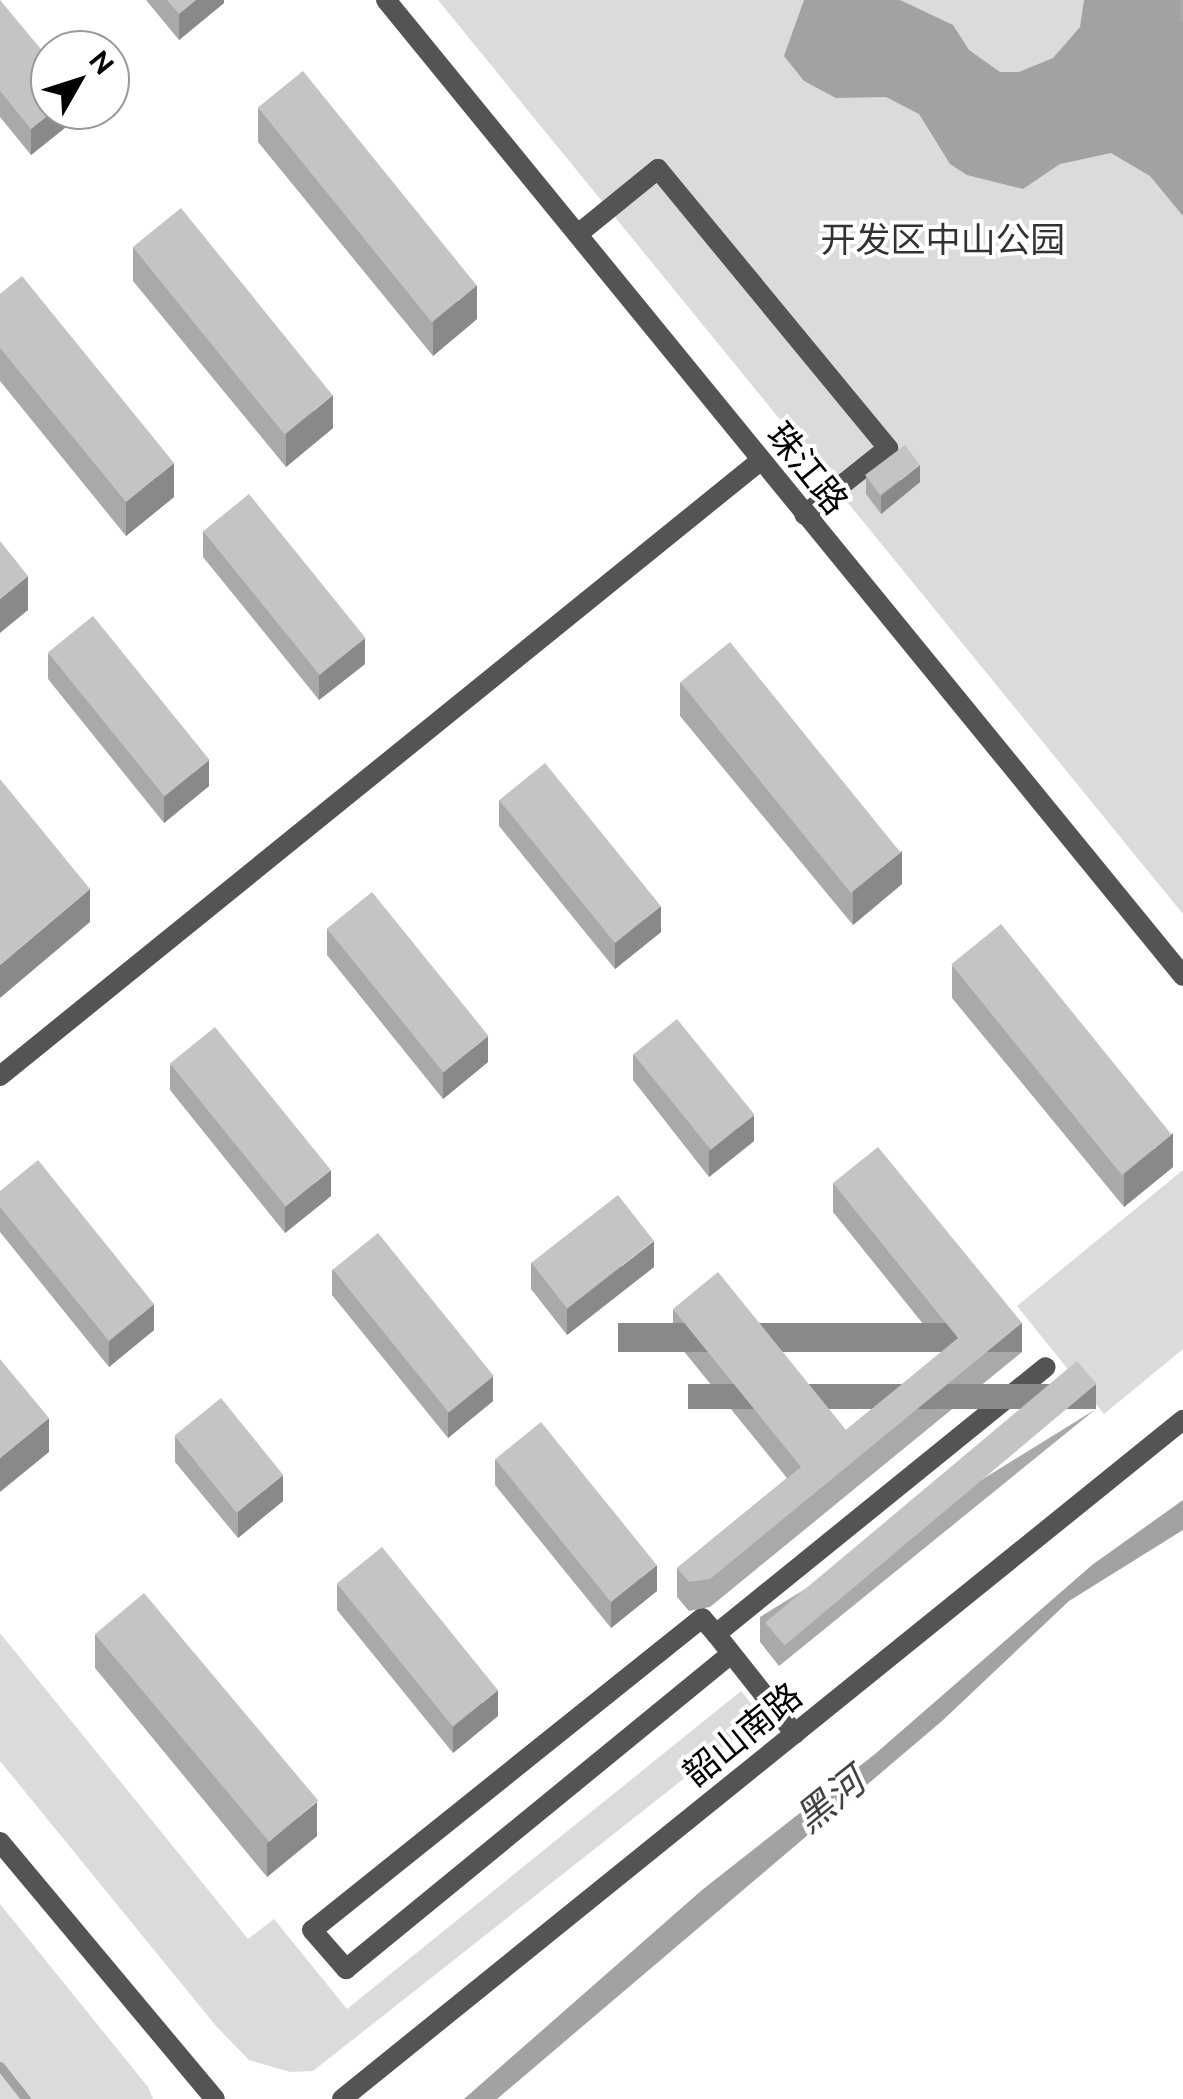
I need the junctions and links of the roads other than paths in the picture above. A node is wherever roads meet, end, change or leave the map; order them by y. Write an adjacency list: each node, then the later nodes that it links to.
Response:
1 (386, 0): 2 (street, 珠江路)
2 (578, 234): 3 (street, 珠江路); 4 (street)
3 (760, 461): 4 (street, 珠江路); 6 (street)
4 (804, 515): 5 (street, 珠江路)
5 (1183, 976)
6 (0, 1076)
7 (1046, 1367): 9 (street)
8 (1183, 1420): 11 (street, 韶山南路)
9 (716, 1634): 10 (street); 10 (street)
10 (731, 1654): 11 (street)
11 (794, 1734): 14 (street, 韶山南路)
12 (0, 1842): 13 (street)
13 (215, 2099)
14 (342, 2099)

